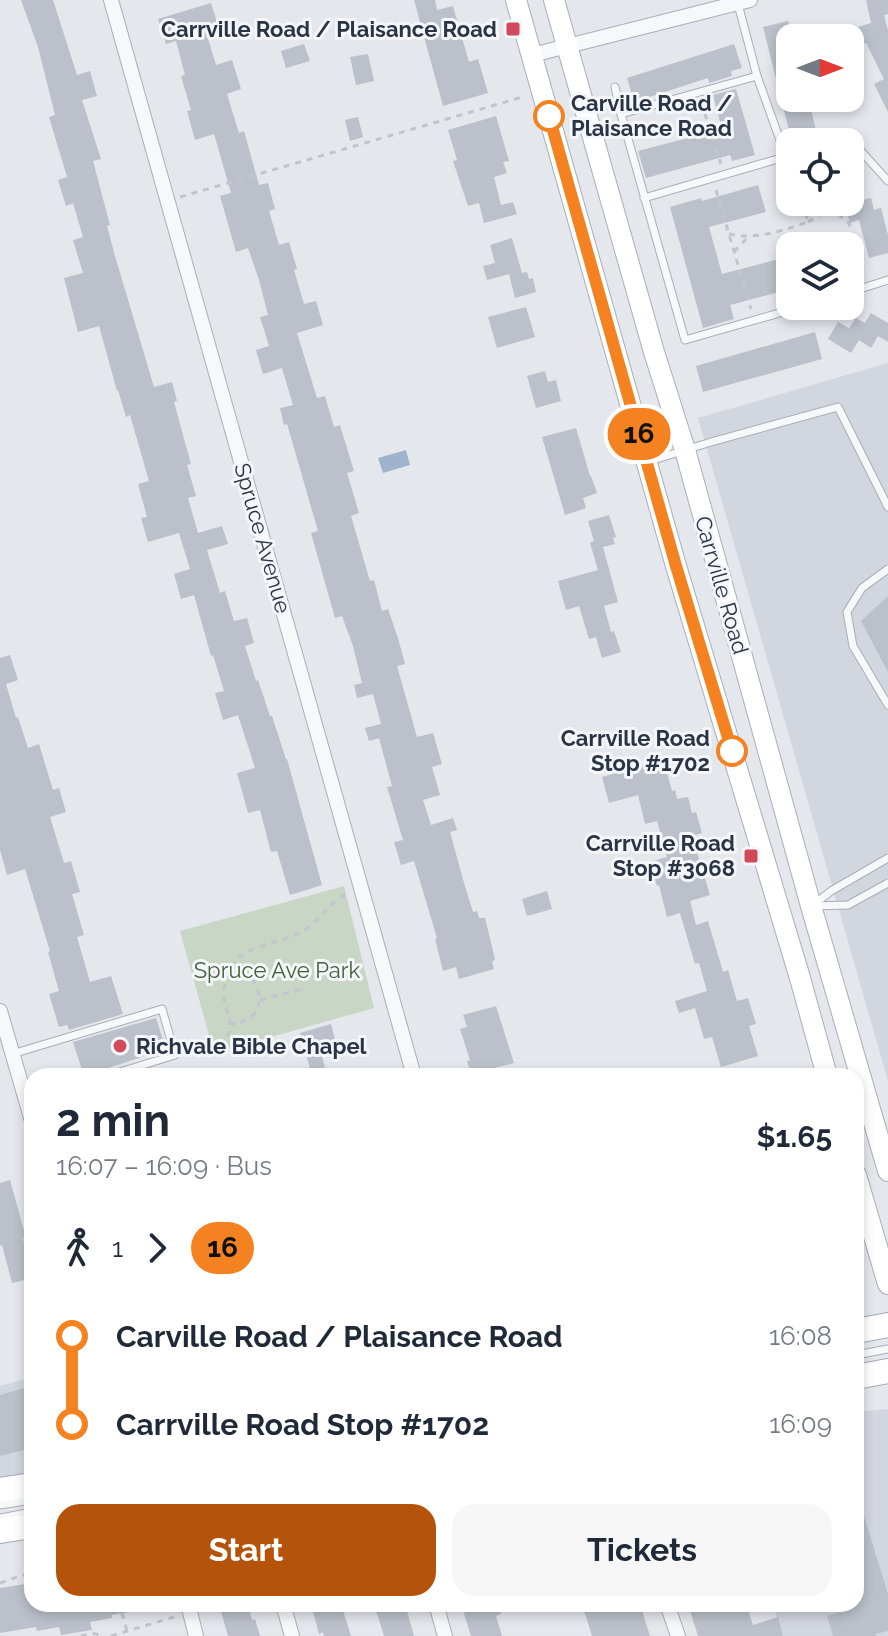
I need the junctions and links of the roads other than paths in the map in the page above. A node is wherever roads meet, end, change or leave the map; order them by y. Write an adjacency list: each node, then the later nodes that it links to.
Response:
1 (111, 0): 30 (street, Spruce Avenue)
2 (516, 0): 6 (main road, Carrville Road)
3 (554, 0): 5 (main road, Carrville Road)
4 (744, 2): 5 (street); 7 (lane)
5 (567, 47): 6 (street); 18 (main road, Carrville Road)
6 (532, 55): 19 (main road, Carrville Road)
7 (757, 76): 9 (lane); 10 (lane)
8 (615, 87): 9 (lane)
9 (621, 114): 14 (lane)
10 (777, 128)
11 (864, 155): 13 (lane)
12 (776, 160): 14 (lane)
13 (888, 181)
14 (644, 198): 17 (lane)
15 (888, 280): 16 (lane)
16 (864, 287)
17 (776, 314)
18 (685, 450): 19 (lane); 20 (lane); 25 (main road, Carrville Road)
19 (647, 462): 26 (main road, Carrville Road)
20 (888, 507)
21 (888, 569): 22 (lane)
22 (888, 705)
23 (888, 858): 25 (lane)
24 (888, 883): 25 (lane)
25 (811, 906): 26 (main road); 32 (main road, Carrville Road)
26 (782, 917): 31 (main road, Carrville Road)
27 (0, 1011): 28 (street)
28 (12, 1054): 29 (lane); 33 (street)
29 (133, 1068)
30 (412, 1068)
31 (825, 1068)
32 (855, 1068)
33 (24, 1087)
34 (864, 1098): 35 (main road, Carrville Road)
35 (888, 1171)
36 (864, 1202): 37 (main road)
37 (888, 1284)
38 (888, 1325): 39 (main road)
39 (864, 1330)
40 (888, 1349): 41 (lane)
41 (864, 1354)
42 (888, 1371): 43 (main road)
43 (864, 1376)
44 (24, 1486): 45 (main road)
45 (0, 1490)
46 (24, 1501): 47 (lane)
47 (0, 1505)
48 (24, 1514): 49 (lane)
49 (0, 1518)
50 (24, 1527): 51 (main road)
51 (0, 1531)
52 (190, 1612): 56 (street)
53 (285, 1612): 57 (street)
54 (438, 1612): 58 (street)
55 (670, 1612): 59 (street)
56 (196, 1636)
57 (292, 1636)
58 (445, 1636)
59 (678, 1636)

